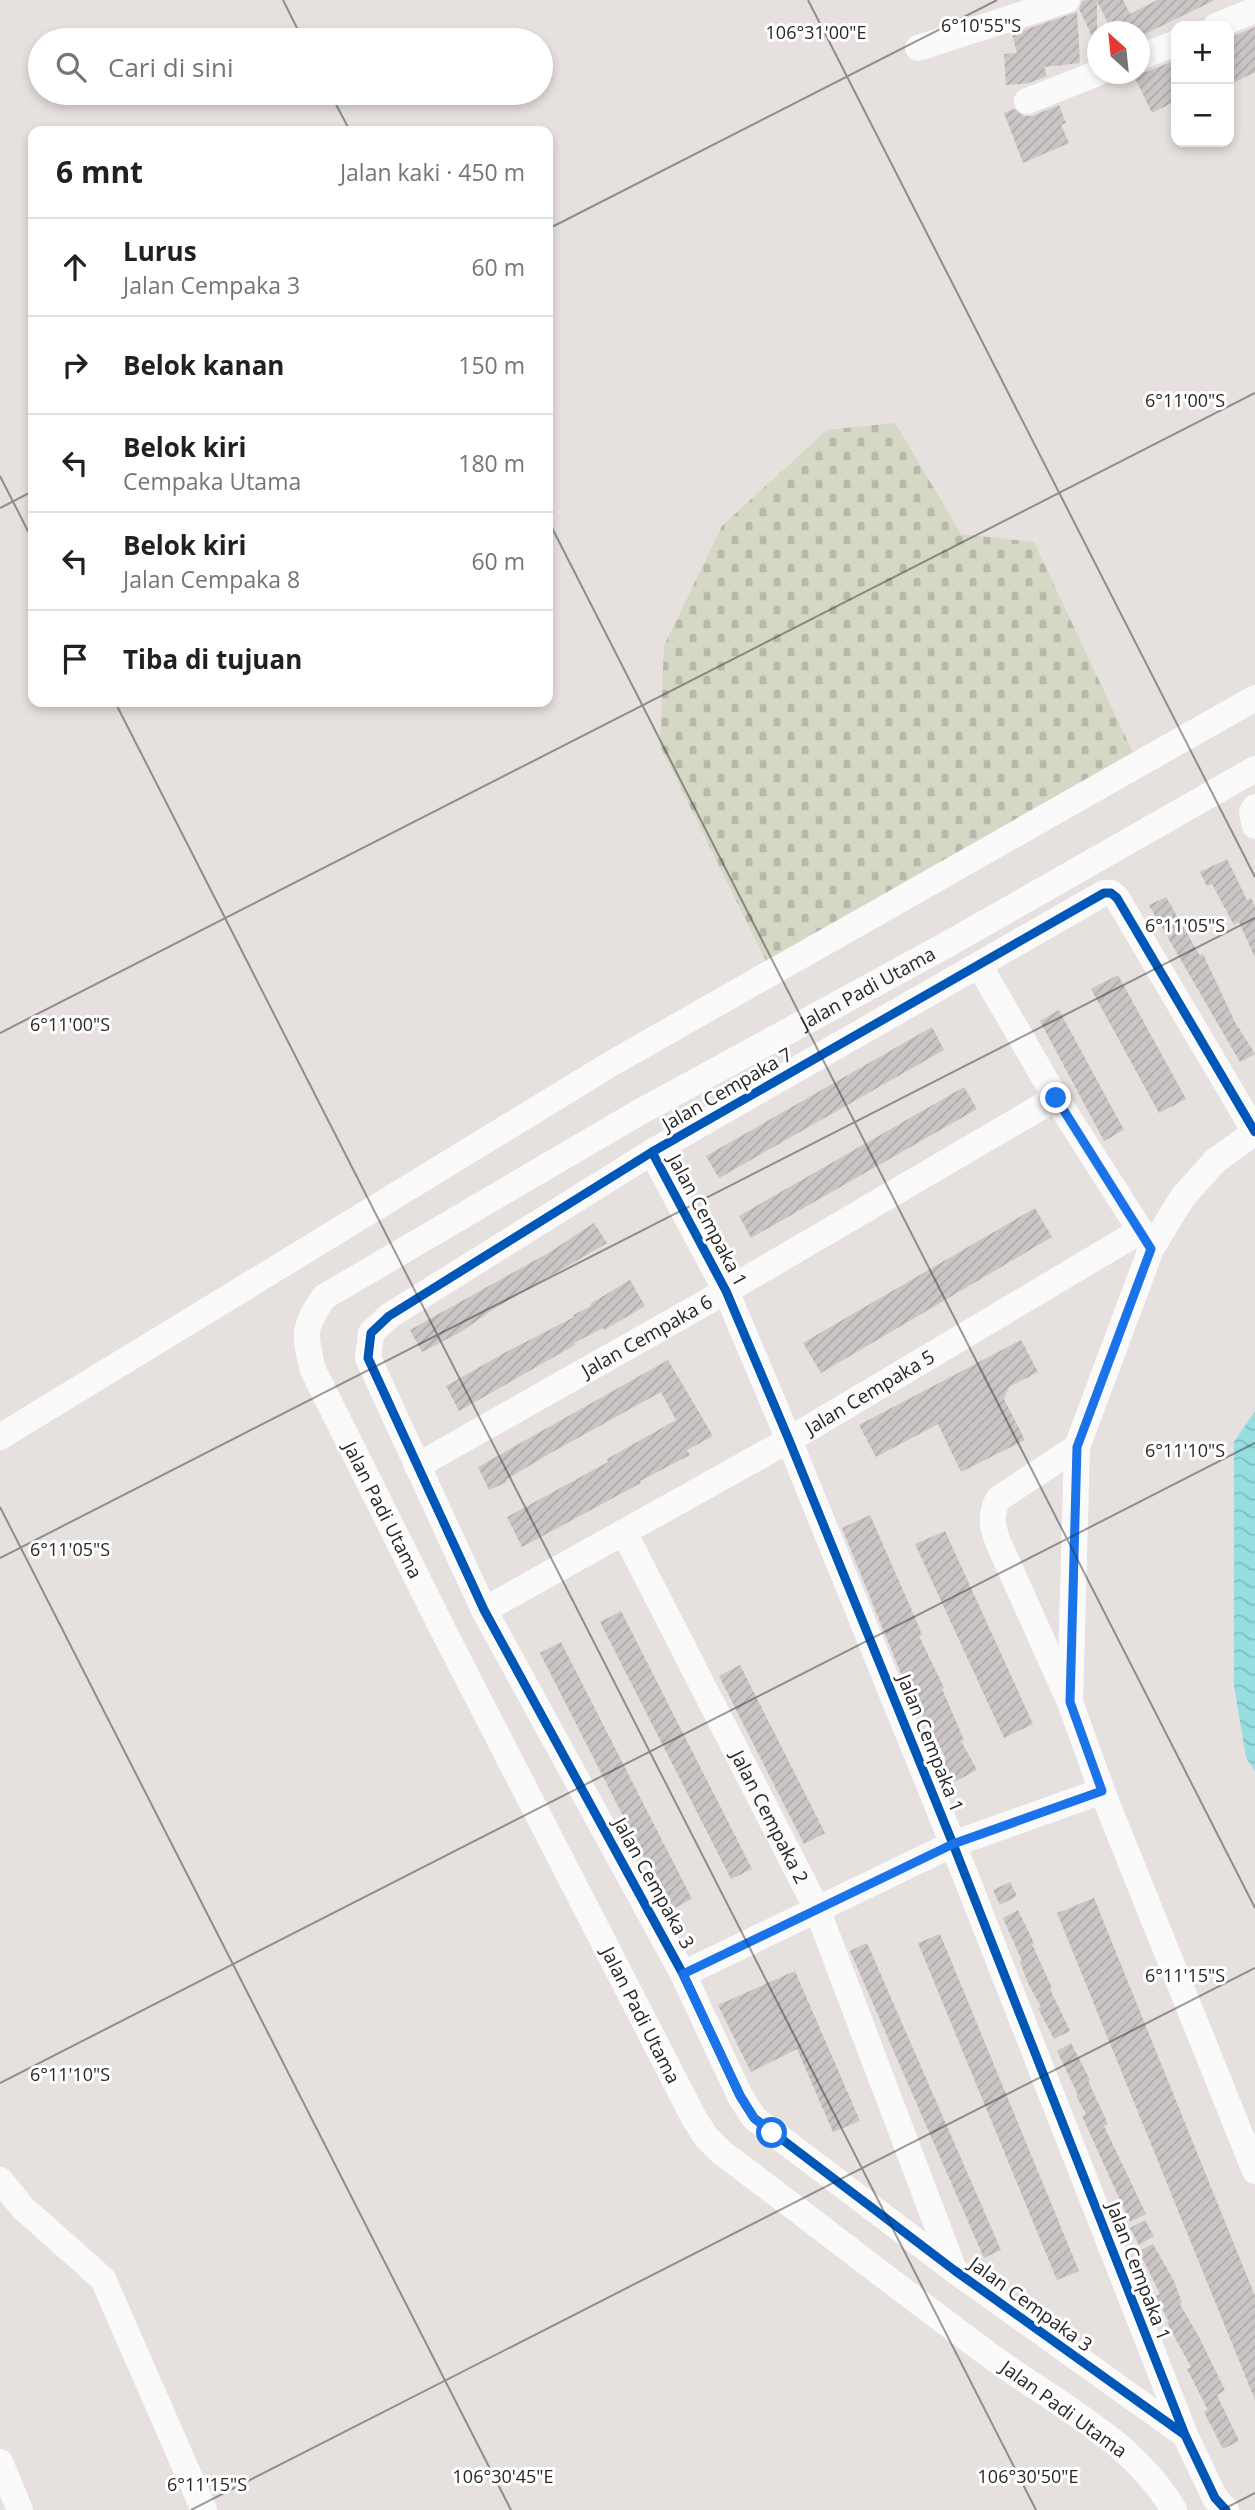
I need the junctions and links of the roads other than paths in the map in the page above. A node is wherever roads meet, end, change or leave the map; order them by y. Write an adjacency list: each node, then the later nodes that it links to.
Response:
1 (1067, 0): 5 (street)
2 (1255, 10): 3 (street)
3 (1228, 21)
4 (1171, 45): 6 (street)
5 (918, 48)
6 (1150, 53)
7 (1087, 76): 8 (street)
8 (1027, 101)
9 (1255, 698): 20 (street)
10 (1255, 769): 38 (street, Jalan Padi Utama)
11 (1255, 807): 12 (street)
12 (1255, 826)
13 (979, 965): 14 (street); 15 (street, Jalan Cempaka 7); 16 (street, Jalan Cempaka 7)
14 (1056, 1098): 17 (street); 18 (street, Jalan Cempaka 6)
15 (1255, 1132): 17 (street)
16 (652, 1152): 18 (street, Jalan Cempaka 1); 19 (street, Jalan Cempaka 7)
17 (1146, 1240): 21 (street, Jalan Cempaka 5); 22 (street)
18 (726, 1291): 21 (street, Jalan Cempaka 1); 23 (street, Jalan Cempaka 6)
19 (371, 1333): 23 (street, Jalan Cempaka 3)
20 (0, 1437)
21 (789, 1440): 24 (street, Jalan Cempaka 5); 28 (street, Jalan Cempaka 1)
22 (1077, 1447): 26 (street); 26 (street)
23 (417, 1466): 25 (street, Jalan Cempaka 3)
24 (624, 1532): 25 (street, Jalan Cempaka 5); 29 (street, Jalan Cempaka 2)
25 (484, 1610): 30 (street, Jalan Cempaka 3)
26 (1070, 1702): 27 (street)
27 (1102, 1791): 28 (street); 31 (street)
28 (953, 1844): 29 (street); 34 (street, Jalan Cempaka 1)
29 (817, 1909): 30 (street); 33 (street, Jalan Cempaka 2)
30 (683, 1974): 33 (street, Jalan Cempaka 3)
31 (1255, 2171)
32 (0, 2180): 37 (street)
33 (954, 2270): 34 (street, Jalan Cempaka 3)
34 (1185, 2435): 39 (street, Jalan Cempaka 3)
35 (0, 2462): 36 (street)
36 (20, 2510)
37 (204, 2510)
38 (1174, 2510)
39 (1226, 2510)

